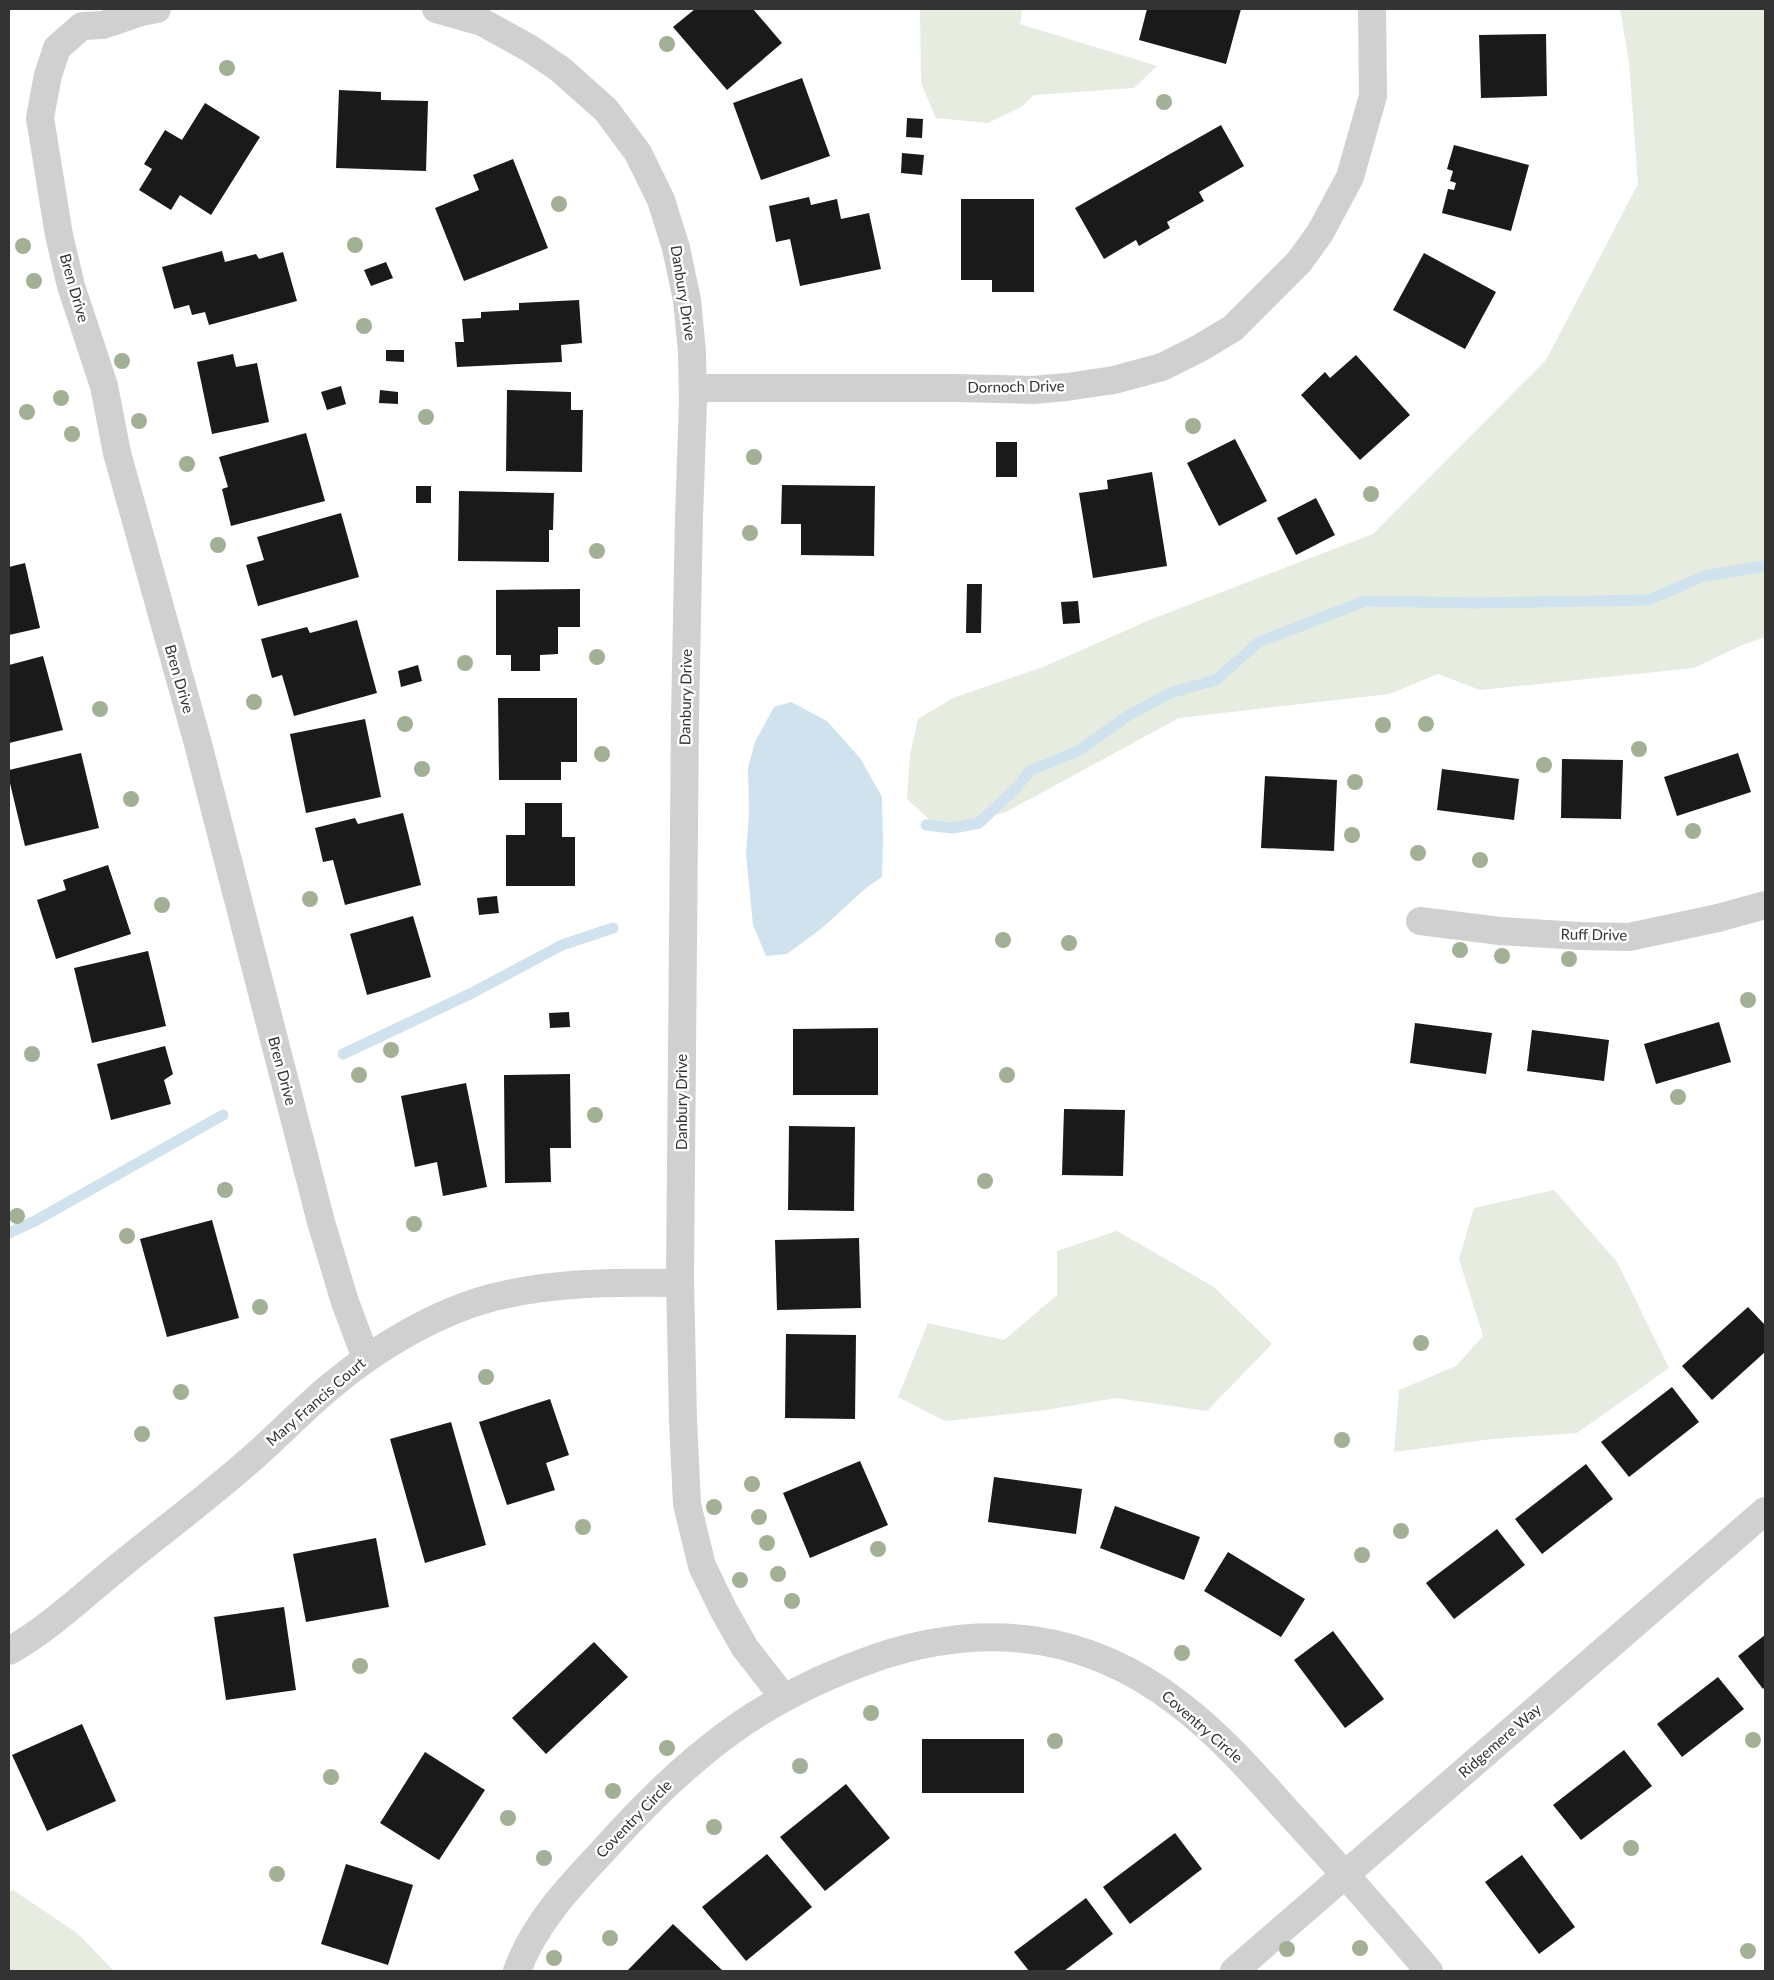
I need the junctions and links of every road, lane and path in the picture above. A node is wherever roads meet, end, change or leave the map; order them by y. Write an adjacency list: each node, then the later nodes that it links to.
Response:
1 (157, 9): 8 (street, Bren Drive)
2 (436, 9): 4 (street, Danbury Drive)
3 (1372, 9): 4 (street, Dornoch Drive)
4 (692, 388): 7 (street, Danbury Drive)
5 (1765, 905): 6 (street, Ruff Drive)
6 (1420, 921)
7 (680, 1283): 8 (street, Mary Francis Court); 11 (street, Danbury Drive)
8 (366, 1358): 10 (street, Mary Francis Court)
9 (1765, 1511): 12 (street, Ridgemere Way)
10 (9, 1651)
11 (784, 1698): 12 (street, Coventry Circle); 13 (street, Coventry Circle)
12 (1345, 1874): 14 (street, Ridgemere Way); 15 (street, Coventry Circle)
13 (517, 1971)
14 (1234, 1971)
15 (1429, 1971)

